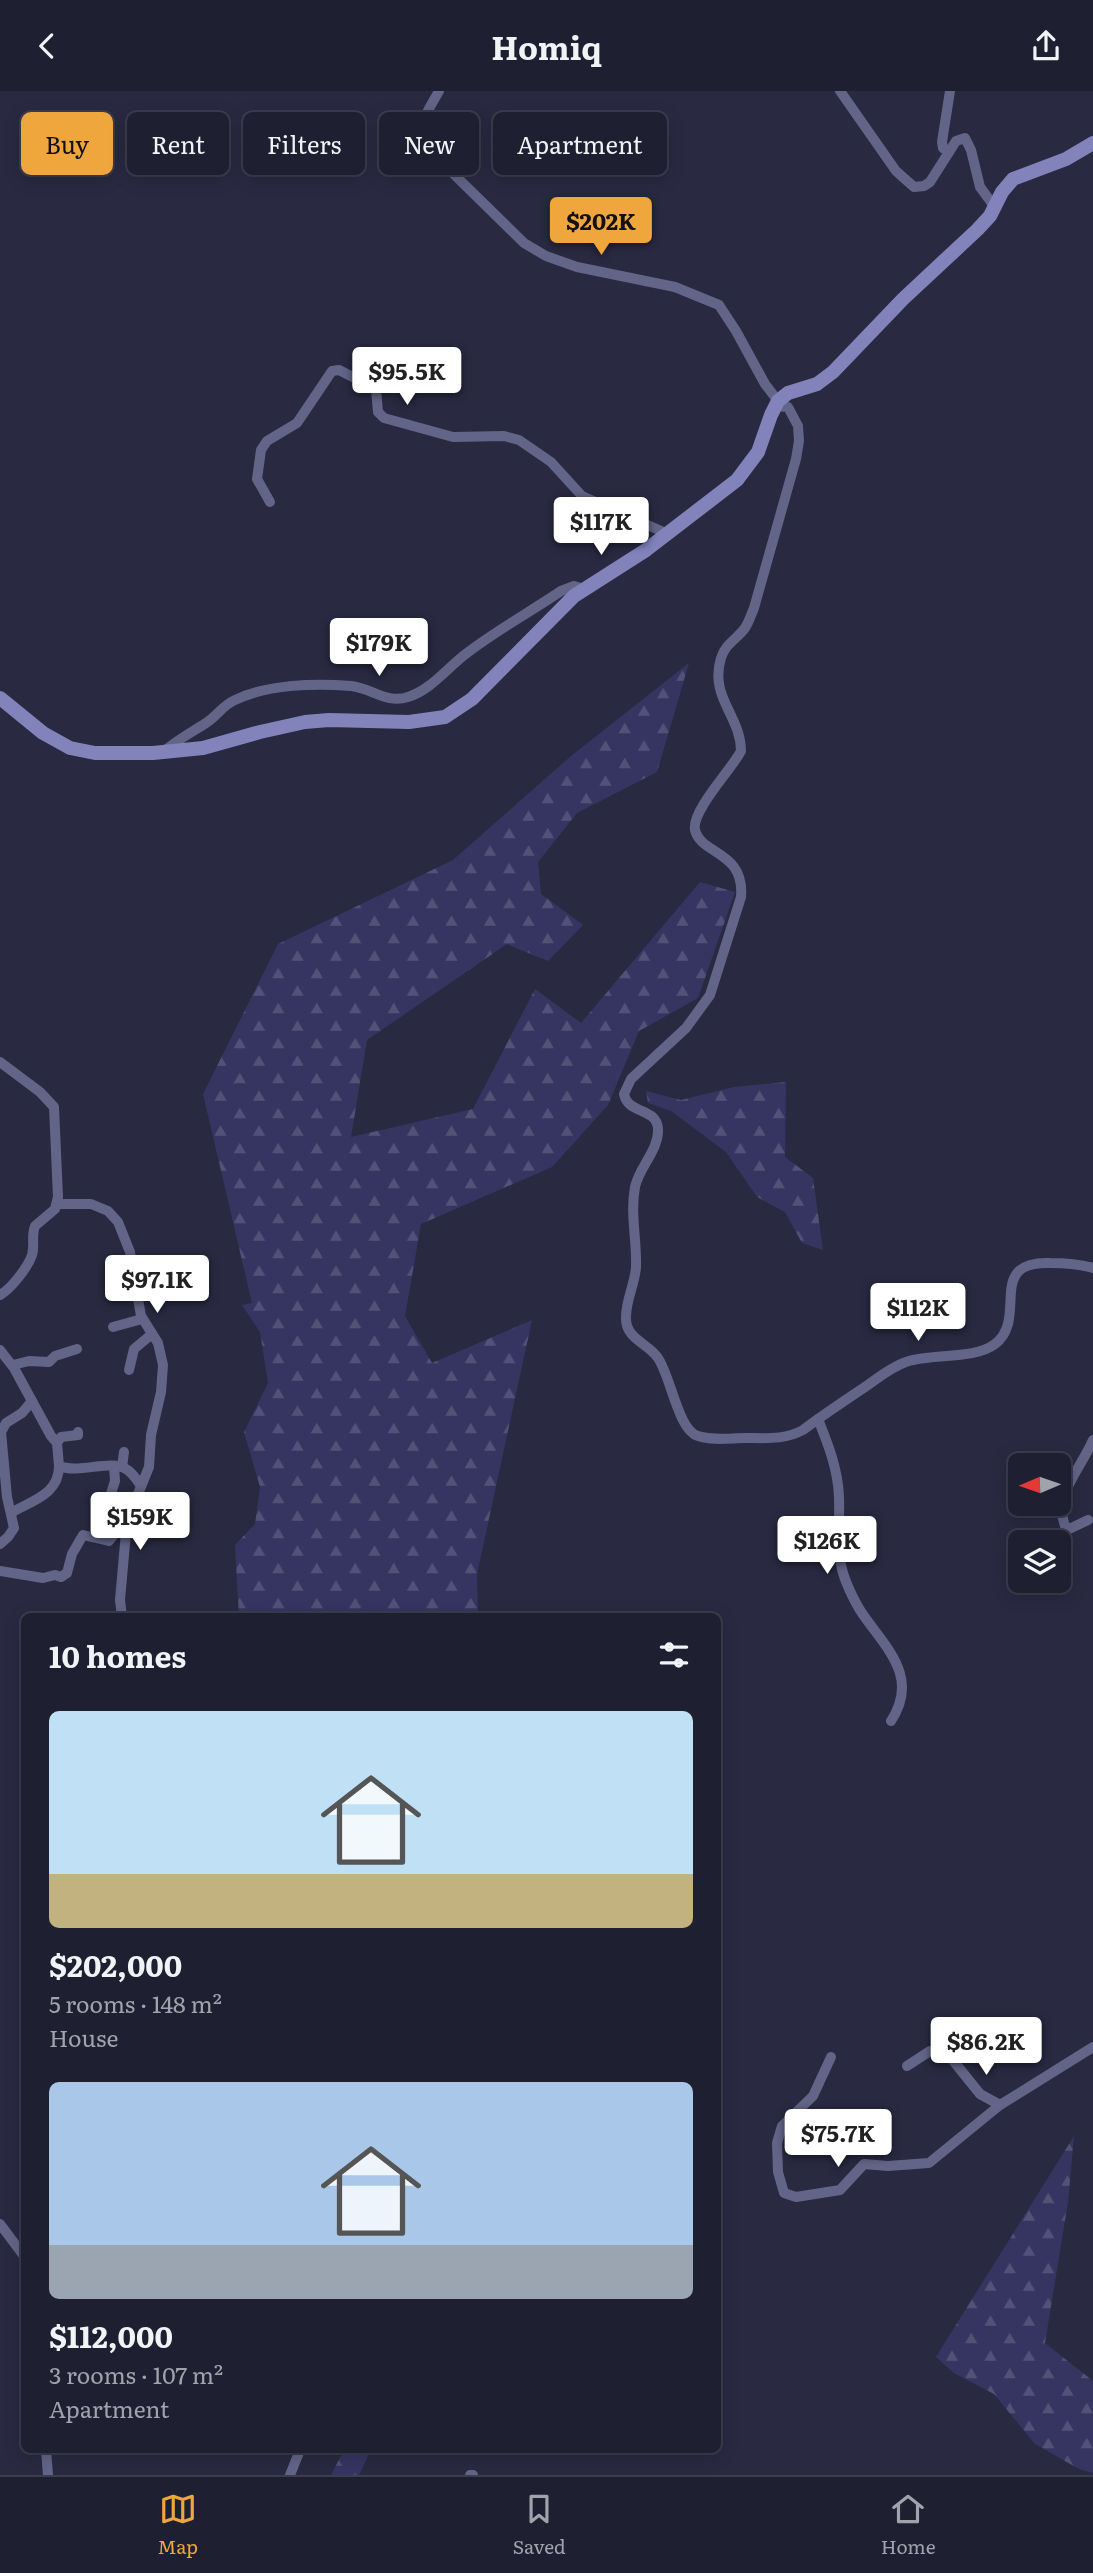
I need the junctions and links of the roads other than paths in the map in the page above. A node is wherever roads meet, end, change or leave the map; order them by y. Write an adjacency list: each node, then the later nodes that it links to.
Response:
1 (439, 91): 7 (street)
2 (840, 91): 5 (street)
3 (950, 91): 5 (street)
4 (1093, 143): 6 (street)
5 (948, 152): 6 (street)
6 (994, 207): 7 (street)
7 (776, 404): 9 (street); 25 (street)
8 (271, 502): 9 (street)
9 (668, 534): 10 (street)
10 (584, 589): 12 (street); 12 (street)
11 (0, 698): 12 (street)
12 (162, 753)
13 (0, 1062): 14 (street)
14 (58, 1204): 16 (street); 17 (street)
15 (1093, 1268): 25 (street)
16 (0, 1295)
17 (142, 1319): 18 (street); 19 (street)
18 (113, 1327)
19 (152, 1334): 23 (street); 32 (street)
20 (77, 1349): 22 (street)
21 (0, 1350): 22 (street)
22 (13, 1365): 24 (street)
23 (130, 1370)
24 (32, 1401): 28 (street); 34 (street)
25 (818, 1419): 40 (street)
26 (78, 1432): 28 (street)
27 (1093, 1440): 35 (street)
28 (57, 1443): 30 (street)
29 (124, 1452): 31 (street)
30 (59, 1466): 31 (street); 34 (street)
31 (118, 1466): 32 (street); 33 (street)
32 (141, 1486): 36 (street)
33 (108, 1503)
34 (11, 1513): 37 (street)
35 (1088, 1520)
36 (127, 1525): 38 (street); 39 (street)
37 (0, 1543)
38 (0, 1571)
39 (120, 1613)
40 (891, 1721)
41 (1093, 2047): 44 (street)
42 (831, 2057): 44 (street)
43 (907, 2066): 44 (street)
44 (1000, 2105)
45 (0, 2224): 46 (street)
46 (21, 2252)
47 (46, 2453): 49 (street)
48 (299, 2453): 50 (street)
49 (48, 2475)
50 (289, 2475)

